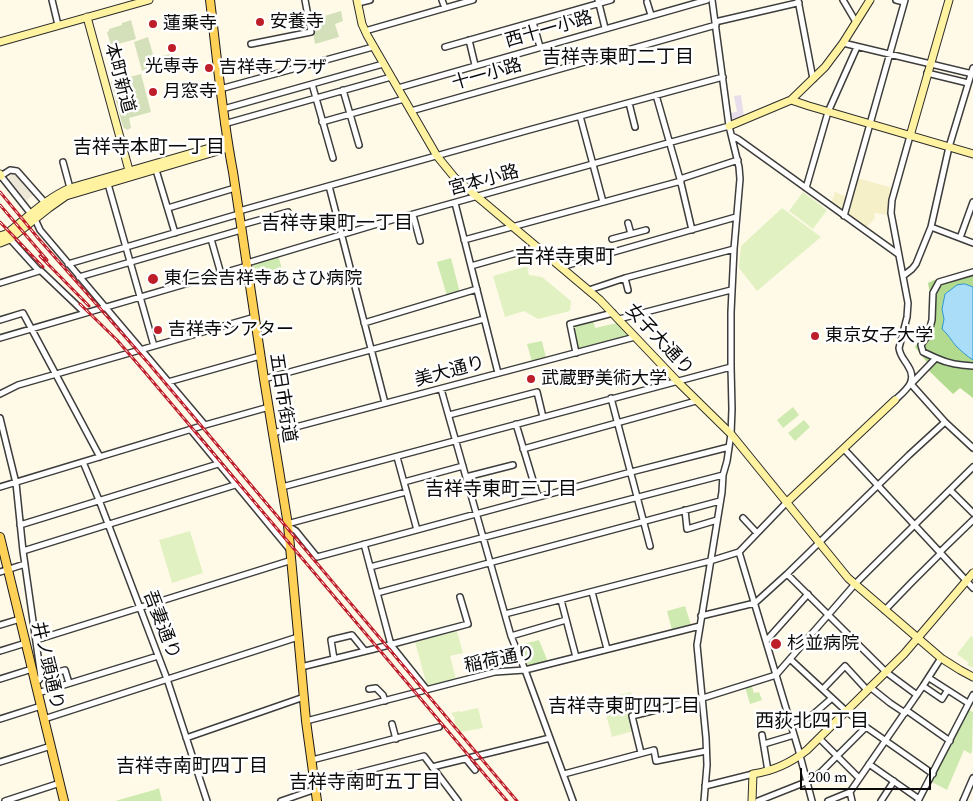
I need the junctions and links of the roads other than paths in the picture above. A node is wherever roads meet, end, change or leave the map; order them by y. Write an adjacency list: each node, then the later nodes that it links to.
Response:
1 (52, 0): 27 (street)
2 (149, 0): 16 (street)
3 (210, 0): 50 (main road, 五日市街道)
4 (305, 0): 33 (street)
5 (370, 0): 17 (street)
6 (442, 0): 21 (street)
7 (473, 0): 21 (street)
8 (611, 0): 18 (street)
9 (707, 0): 22 (street, 西十一小路)
10 (712, 0): 26 (street)
11 (843, 0): 25 (street)
12 (870, 0): 25 (street)
13 (896, 0): 15 (street)
14 (948, 0): 40 (street)
15 (905, 1): 38 (street)
16 (133, 2): 23 (street)
17 (358, 2): 29 (street, 女子大通り)
18 (598, 2): 24 (street); 28 (street)
19 (647, 2): 22 (street)
20 (799, 2): 26 (street, 十一小路); 46 (street)
21 (444, 8): 29 (street)
22 (651, 15): 28 (street, 西十一小路)
23 (87, 17): 27 (street); 80 (street, 本町新道)
24 (533, 22): 30 (street); 36 (street)
25 (856, 22): 32 (street)
26 (716, 24): 45 (street); 58 (street, 十一小路)
27 (58, 25): 31 (street)
28 (605, 28): 36 (street, 西十一小路)
29 (365, 31): 34 (street, 女子大通り)
30 (469, 40): 35 (street); 41 (street)
31 (0, 42)
32 (843, 43): 37 (street); 46 (street)
33 (251, 44)
34 (373, 47): 39 (street, 女子大通り); 50 (street)
35 (445, 47)
36 (540, 47): 41 (street, 西十一小路)
37 (857, 47): 38 (street); 59 (street)
38 (889, 54): 40 (street); 64 (street)
39 (383, 64): 44 (street, 女子大通り); 48 (street)
40 (930, 64): 42 (street); 43 (street)
41 (476, 65): 49 (street, 西十一小路)
42 (972, 72): 47 (street)
43 (928, 73): 47 (street); 68 (street)
44 (391, 77): 49 (street, 女子大通り); 51 (street)
45 (723, 77): 52 (street); 65 (street)
46 (813, 79): 55 (street)
47 (968, 83): 72 (street)
48 (312, 84): 53 (street); 57 (street)
49 (398, 88): 54 (street, 女子大通り)
50 (220, 89): 63 (main road, 五日市街道)
51 (343, 90): 53 (street); 60 (street)
52 (656, 96): 56 (street); 69 (street)
53 (316, 99): 62 (street); 63 (street)
54 (404, 99): 58 (street, 女子大通り); 60 (street)
55 (791, 100): 59 (street); 65 (street)
56 (629, 103): 61 (street); 66 (street)
57 (227, 108)
58 (411, 111): 74 (street, 女子大通り)
59 (828, 112): 64 (street); 87 (street)
60 (350, 114): 62 (street); 70 (street)
61 (580, 116): 74 (street); 78 (street)
62 (322, 122): 75 (street)
63 (224, 124): 71 (main road, 五日市街道)
64 (870, 124): 68 (street); 98 (street)
65 (729, 126): 67 (street); 69 (street, 宮本小路)
66 (635, 127)
67 (732, 136): 76 (street); 87 (street)
68 (910, 136): 72 (street); 121 (street)
69 (670, 143): 78 (street, 宮本小路); 82 (street)
70 (359, 144)
71 (228, 145): 79 (street); 80 (street); 86 (main road, 五日市街道)
72 (949, 147): 73 (street); 102 (street)
73 (973, 154)
74 (437, 156): 84 (street); 88 (street, 女子大通り)
75 (333, 158)
76 (738, 160): 82 (street); 99 (street)
77 (63, 162): 85 (street)
78 (592, 165): 88 (street, 宮本小路); 89 (street)
79 (156, 170): 80 (street); 93 (street)
80 (130, 174): 83 (street); 85 (street)
81 (1, 175): 92 (street); 97 (street)
82 (680, 180): 89 (street); 105 (street)
83 (108, 184): 92 (street); 118 (street)
84 (329, 186): 94 (street); 108 (street)
85 (70, 188): 92 (street)
86 (235, 188): 93 (street); 94 (main road, 五日市街道)
87 (806, 188): 98 (street)
88 (478, 197): 91 (street, 宮本小路); 101 (street, 女子大通り)
89 (603, 202): 101 (street)
90 (973, 202): 110 (street)
91 (455, 203): 96 (street, 宮本小路); 114 (street)
92 (47, 205): 97 (street)
93 (168, 208): 106 (street)
94 (239, 212): 103 (main road, 五日市街道); 106 (street)
95 (288, 212): 103 (street)
96 (412, 215): 108 (street, 宮本小路); 115 (street)
97 (33, 216): 109 (street); 111 (street); 123 (street)
98 (844, 216): 121 (street)
99 (736, 218): 105 (street); 120 (street)
100 (628, 222): 107 (street)
101 (514, 227): 114 (street); 119 (street, 女子大通り)
102 (931, 227): 110 (street); 130 (street)
103 (241, 228): 112 (street); 124 (main road, 五日市街道)
104 (646, 230): 107 (street)
105 (692, 230): 126 (street)
106 (175, 233): 118 (street)
107 (630, 234): 113 (street)
108 (341, 235): 124 (street, 宮本小路); 146 (street)
109 (0, 236)
110 (960, 238): 117 (street)
111 (10, 239): 116 (street); 127 (street)
112 (211, 239): 122 (street); 129 (street)
113 (612, 239)
114 (464, 240): 125 (street)
115 (420, 241)
116 (0, 243)
117 (973, 243)
118 (126, 247): 122 (street); 123 (street)
119 (538, 247): 125 (street); 126 (street, 女子大通り)
120 (734, 250): 132 (street); 137 (street)
121 (898, 254): 130 (street)
122 (130, 263): 131 (street); 138 (street)
123 (68, 264): 131 (street)
124 (247, 265): 129 (street, 宮本小路); 142 (main road, 五日市街道)
125 (471, 266): 134 (street)
126 (561, 267): 135 (street, 女子大通り)
127 (39, 272): 133 (street); 141 (street)
128 (973, 272): 155 (street)
129 (220, 274): 138 (street, 宮本小路)
130 (903, 276): 163 (street)
131 (79, 277): 139 (street)
132 (625, 278): 135 (street); 136 (street)
133 (0, 283)
134 (477, 289): 143 (street); 146 (street)
135 (589, 290): 140 (street, 女子大通り)
136 (628, 290)
137 (731, 290): 144 (street); 157 (street)
138 (140, 298): 139 (street, 宮本小路); 150 (street)
139 (105, 308): 141 (street, 宮本小路); 151 (street)
140 (613, 313): 144 (street, 女子大通り); 153 (street)
141 (85, 314): 147 (street, 宮本小路)
142 (255, 317): 150 (street); 154 (main road, 五日市街道)
143 (484, 319): 152 (street); 158 (street)
144 (618, 319): 148 (street, 女子大通り)
145 (0, 320): 147 (street)
146 (364, 323): 152 (street)
147 (32, 329): 149 (street, 宮本小路); 159 (street)
148 (635, 337): 153 (street, 美大通り); 161 (street, 女子大通り)
149 (0, 338)
150 (154, 346): 151 (street)
151 (142, 350): 159 (street); 162 (street)
152 (371, 350): 160 (street); 169 (street)
153 (576, 353): 158 (street, 美大通り)
154 (260, 356): 160 (main road, 五日市街道); 162 (street)
155 (936, 358): 156 (street); 163 (street)
156 (973, 366)
157 (731, 367): 161 (street); 180 (street)
158 (498, 373): 164 (street, 美大通り)
159 (56, 374): 165 (street); 186 (street)
160 (264, 379): 170 (main road, 五日市街道)
161 (677, 381): 166 (street); 168 (street, 女子大通り)
162 (168, 382): 177 (street)
163 (911, 384): 167 (street); 174 (street)
164 (441, 389): 169 (street, 美大通り); 171 (street)
165 (0, 394)
166 (611, 398): 172 (street); 175 (street)
167 (896, 400): 185 (street)
168 (696, 401): 175 (street); 180 (street, 女子大通り)
169 (385, 404): 179 (street, 美大通り)
170 (268, 407): 177 (street); 179 (main road, 五日市街道)
171 (449, 415): 172 (street); 181 (street)
172 (543, 417): 176 (street)
173 (0, 418): 197 (street)
174 (945, 422): 184 (street); 198 (street)
175 (618, 423): 183 (street); 193 (street)
176 (516, 424): 181 (street); 183 (street)
177 (206, 425): 178 (street)
178 (190, 430): 186 (street); 189 (street)
179 (273, 433): 201 (main road, 五日市街道)
180 (731, 434): 182 (street); 208 (street, 女子大通り)
181 (456, 440): 187 (street); 191 (street)
182 (729, 447): 193 (street); 194 (street)
183 (523, 448): 204 (street)
184 (973, 448)
185 (844, 449): 198 (street); 208 (street)
186 (100, 457): 188 (street)
187 (397, 457): 196 (street); 201 (street)
188 (83, 462): 197 (street); 206 (street, 吾妻通り)
189 (218, 464): 199 (street); 206 (street)
190 (513, 465): 195 (street)
191 (463, 466): 195 (street); 196 (street)
192 (973, 468): 202 (street)
193 (631, 472): 204 (street); 205 (street)
194 (723, 475): 205 (street); 207 (street)
195 (466, 477): 211 (street)
196 (404, 482): 203 (street)
197 (16, 483): 200 (street); 218 (street)
198 (878, 485): 219 (street); 224 (street)
199 (236, 486): 216 (street); 228 (street)
200 (0, 487)
201 (282, 487): 217 (main road, 五日市街道)
202 (950, 490): 210 (street); 219 (street)
203 (406, 492): 217 (street); 220 (street)
204 (538, 497): 211 (street)
205 (637, 498): 215 (street); 223 (street)
206 (99, 500): 216 (street, 吾妻通り); 218 (street)
207 (720, 501): 209 (street); 213 (street)
208 (787, 502): 221 (street); 224 (street, 女子大通り)
209 (685, 510): 213 (street); 215 (street)
210 (972, 511)
211 (476, 514): 220 (street); 223 (street)
212 (743, 518): 221 (street)
213 (717, 520): 232 (street)
214 (973, 520): 230 (street)
215 (644, 522): 226 (street); 233 (street)
216 (108, 524): 227 (street); 248 (street, 吾妻通り)
217 (288, 524): 225 (street); 228 (main road, 五日市街道)
218 (20, 525): 227 (street)
219 (915, 525): 230 (street); 240 (street)
220 (417, 530): 225 (street)
221 (757, 532): 229 (street)
222 (0, 537): 236 (main road, 井ノ頭通り)
223 (483, 538): 233 (street); 235 (street)
224 (819, 542): 238 (street); 240 (street, 女子大通り)
225 (364, 544): 235 (street)
226 (650, 546)
227 (22, 551): 234 (street)
228 (291, 551): 231 (main road, 五日市街道)
229 (739, 552): 232 (street); 247 (street)
230 (940, 552): 239 (street); 249 (street)
231 (292, 560): 248 (street); 258 (main road, 五日市街道)
232 (710, 561): 243 (street); 252 (street)
233 (490, 562): 242 (street); 250 (street)
234 (25, 564): 236 (street); 260 (street)
235 (370, 567): 242 (street)
236 (4, 570): 253 (main road, 井ノ頭通り)
237 (973, 573): 239 (street)
238 (788, 574): 244 (street); 247 (street)
239 (966, 580): 241 (street); 259 (street)
240 (855, 584): 249 (street, 女子大通り); 251 (street)
241 (973, 588)
242 (377, 592): 263 (street)
243 (592, 592): 246 (street); 264 (street)
244 (808, 594): 251 (street); 261 (street)
245 (460, 597): 263 (street)
246 (561, 600): 250 (street); 254 (street)
247 (755, 602): 252 (street); 261 (street)
248 (140, 608): 260 (street); 267 (street, 吾妻通り)
249 (885, 610): 259 (street, 女子大通り)
250 (505, 614): 257 (street)
251 (829, 614): 271 (street); 275 (street)
252 (701, 616): 256 (street)
253 (20, 619): 255 (street); 262 (main road, 井ノ頭通り)
254 (566, 620): 257 (street); 268 (street)
255 (0, 625)
256 (700, 626): 264 (street, 稲荷通り); 293 (street)
257 (511, 636): 274 (street)
258 (298, 637): 272 (main road, 五日市街道); 280 (street)
259 (918, 639): 269 (street, 女子大通り); 275 (street)
260 (36, 640): 281 (street)
261 (766, 641): 276 (street)
262 (26, 644): 265 (street); 273 (main road, 井ノ頭通り)
263 (391, 645): 266 (street); 286 (street)
264 (607, 649): 268 (street, 稲荷通り)
265 (0, 651)
266 (365, 651): 270 (street); 270 (street)
267 (158, 656): 280 (street, 吾妻通り); 282 (street)
268 (576, 657): 274 (street, 稲荷通り)
269 (941, 658): 277 (street, 女子大通り); 279 (street)
270 (334, 659): 272 (street)
271 (790, 659): 276 (street); 287 (street)
272 (301, 667): 292 (main road, 五日市街道)
273 (32, 668): 278 (street); 281 (main road, 井ノ頭通り)
274 (525, 670): 286 (street, 稲荷通り); 310 (street)
275 (886, 672): 285 (street); 290 (street)
276 (776, 675): 293 (street); 304 (street)
277 (973, 677)
278 (0, 678)
279 (929, 678): 283 (street); 288 (street)
280 (167, 679): 301 (street); 309 (street, 吾妻通り)
281 (38, 680): 282 (street); 289 (main road, 井ノ頭通り)
282 (69, 683): 289 (street)
283 (923, 686): 288 (street); 290 (street)
284 (369, 689): 295 (street)
285 (868, 689): 287 (street); 298 (street); 299 (street)
286 (427, 690): 295 (street, 稲荷通り)
287 (824, 690): 294 (street)
288 (947, 690): 296 (street)
289 (38, 693): 297 (main road, 井ノ頭通り)
290 (917, 695): 299 (street)
291 (973, 695): 296 (street)
292 (304, 697): 302 (main road, 五日市街道); 309 (street)
293 (703, 698): 317 (street); 318 (street)
294 (832, 698): 298 (street); 304 (street)
295 (385, 701): 302 (street, 稲荷通り)
296 (968, 703): 314 (street)
297 (41, 706): 300 (street); 301 (main road, 井ノ頭通り)
298 (846, 711): 306 (street); 311 (street)
299 (906, 712): 313 (street); 314 (street)
300 (0, 719)
301 (44, 719): 316 (main road, 井ノ頭通り)
302 (306, 721): 322 (main road, 五日市街道)
303 (392, 724): 312 (street)
304 (791, 724): 308 (street)
305 (438, 727): 312 (street)
306 (866, 727): 313 (street); 320 (street)
307 (762, 735): 315 (street)
308 (794, 735): 315 (street); 319 (street)
309 (186, 738): 342 (street, 吾妻通り)
310 (550, 738): 321 (street); 328 (street)
311 (819, 738): 319 (street); 320 (street)
312 (396, 739): 322 (street)
313 (886, 740): 324 (street); 330 (street)
314 (950, 741): 330 (street)
315 (764, 744): 327 (street)
316 (51, 746): 323 (street); 335 (main road, 井ノ頭通り)
317 (706, 751): 318 (street); 336 (street)
318 (641, 753): 328 (street)
319 (799, 756): 327 (street); 334 (street)
320 (837, 756): 331 (street); 334 (street)
321 (466, 759): 325 (street); 326 (street)
322 (312, 760): 337 (main road, 五日市街道)
323 (0, 762)
324 (869, 764): 331 (street); 333 (street)
325 (432, 767): 337 (street); 345 (street)
326 (475, 770)
327 (768, 771): 329 (street)
328 (564, 774): 346 (street)
329 (753, 774): 336 (street); 348 (street)
330 (933, 774): 339 (street)
331 (859, 778): 338 (street)
332 (973, 778): 354 (street)
333 (894, 781): 339 (street); 353 (street)
334 (806, 782): 349 (street); 350 (street)
335 (60, 783): 340 (street); 341 (main road, 井ノ頭通り)
336 (706, 786): 347 (street)
337 (315, 787): 343 (street); 344 (main road, 五日市街道)
338 (850, 792): 351 (street); 352 (street)
339 (919, 800)
340 (5, 801)
341 (64, 801)
342 (206, 801)
343 (280, 801)
344 (317, 801)
345 (458, 801)
346 (573, 801)
347 (704, 801)
348 (752, 801)
349 (758, 801)
350 (812, 801)
351 (828, 801)
352 (852, 801)
353 (881, 801)
354 (963, 801)

